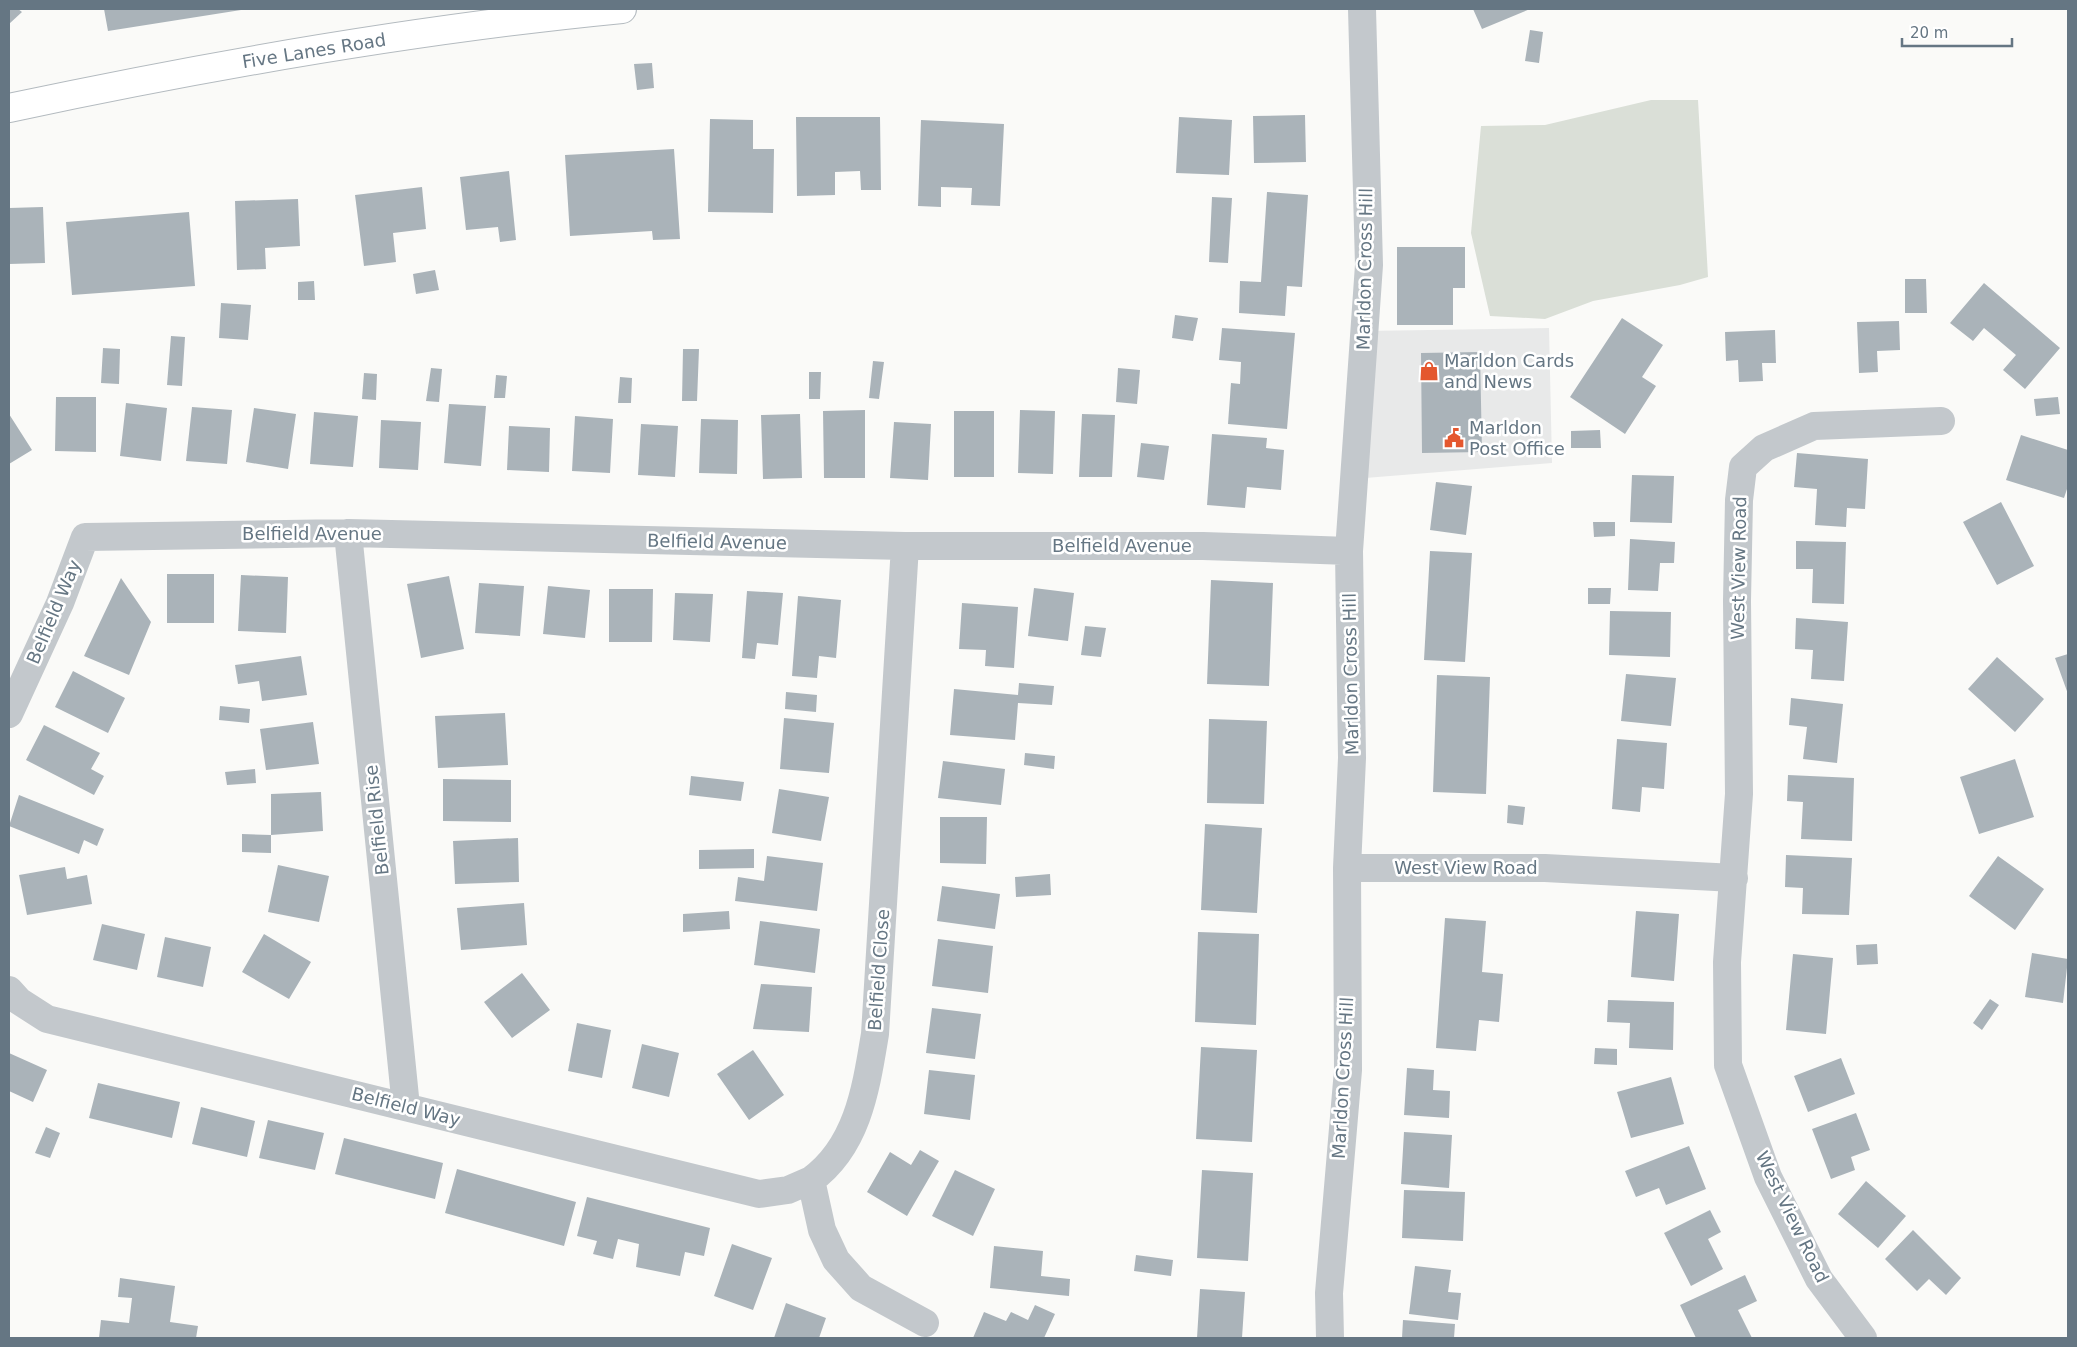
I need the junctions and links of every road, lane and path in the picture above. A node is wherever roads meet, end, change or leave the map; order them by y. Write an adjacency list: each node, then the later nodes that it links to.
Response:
1 (622, 9): 3 (street, Five Lanes Road)
2 (1362, 9): 8 (street, Marldon Cross Hill)
3 (9, 108)
4 (1941, 420): 11 (street, West View Road)
5 (348, 533): 6 (street, Belfield Avenue); 7 (street, Belfield Avenue); 13 (street, Belfield Rise)
6 (85, 537): 9 (street, Belfield Way)
7 (905, 546): 8 (street, Belfield Avenue); 14 (street, Belfield Close)
8 (1349, 551): 10 (street, Marldon Cross Hill)
9 (9, 714)
10 (1347, 868): 11 (street, West View Road); 16 (street, Marldon Cross Hill)
11 (1734, 878): 17 (street, West View Road)
12 (9, 990): 13 (street, Belfield Way)
13 (406, 1108): 14 (street, Belfield Way)
14 (811, 1180): 15 (street)
15 (926, 1323)
16 (1330, 1338)
17 (1863, 1338)

